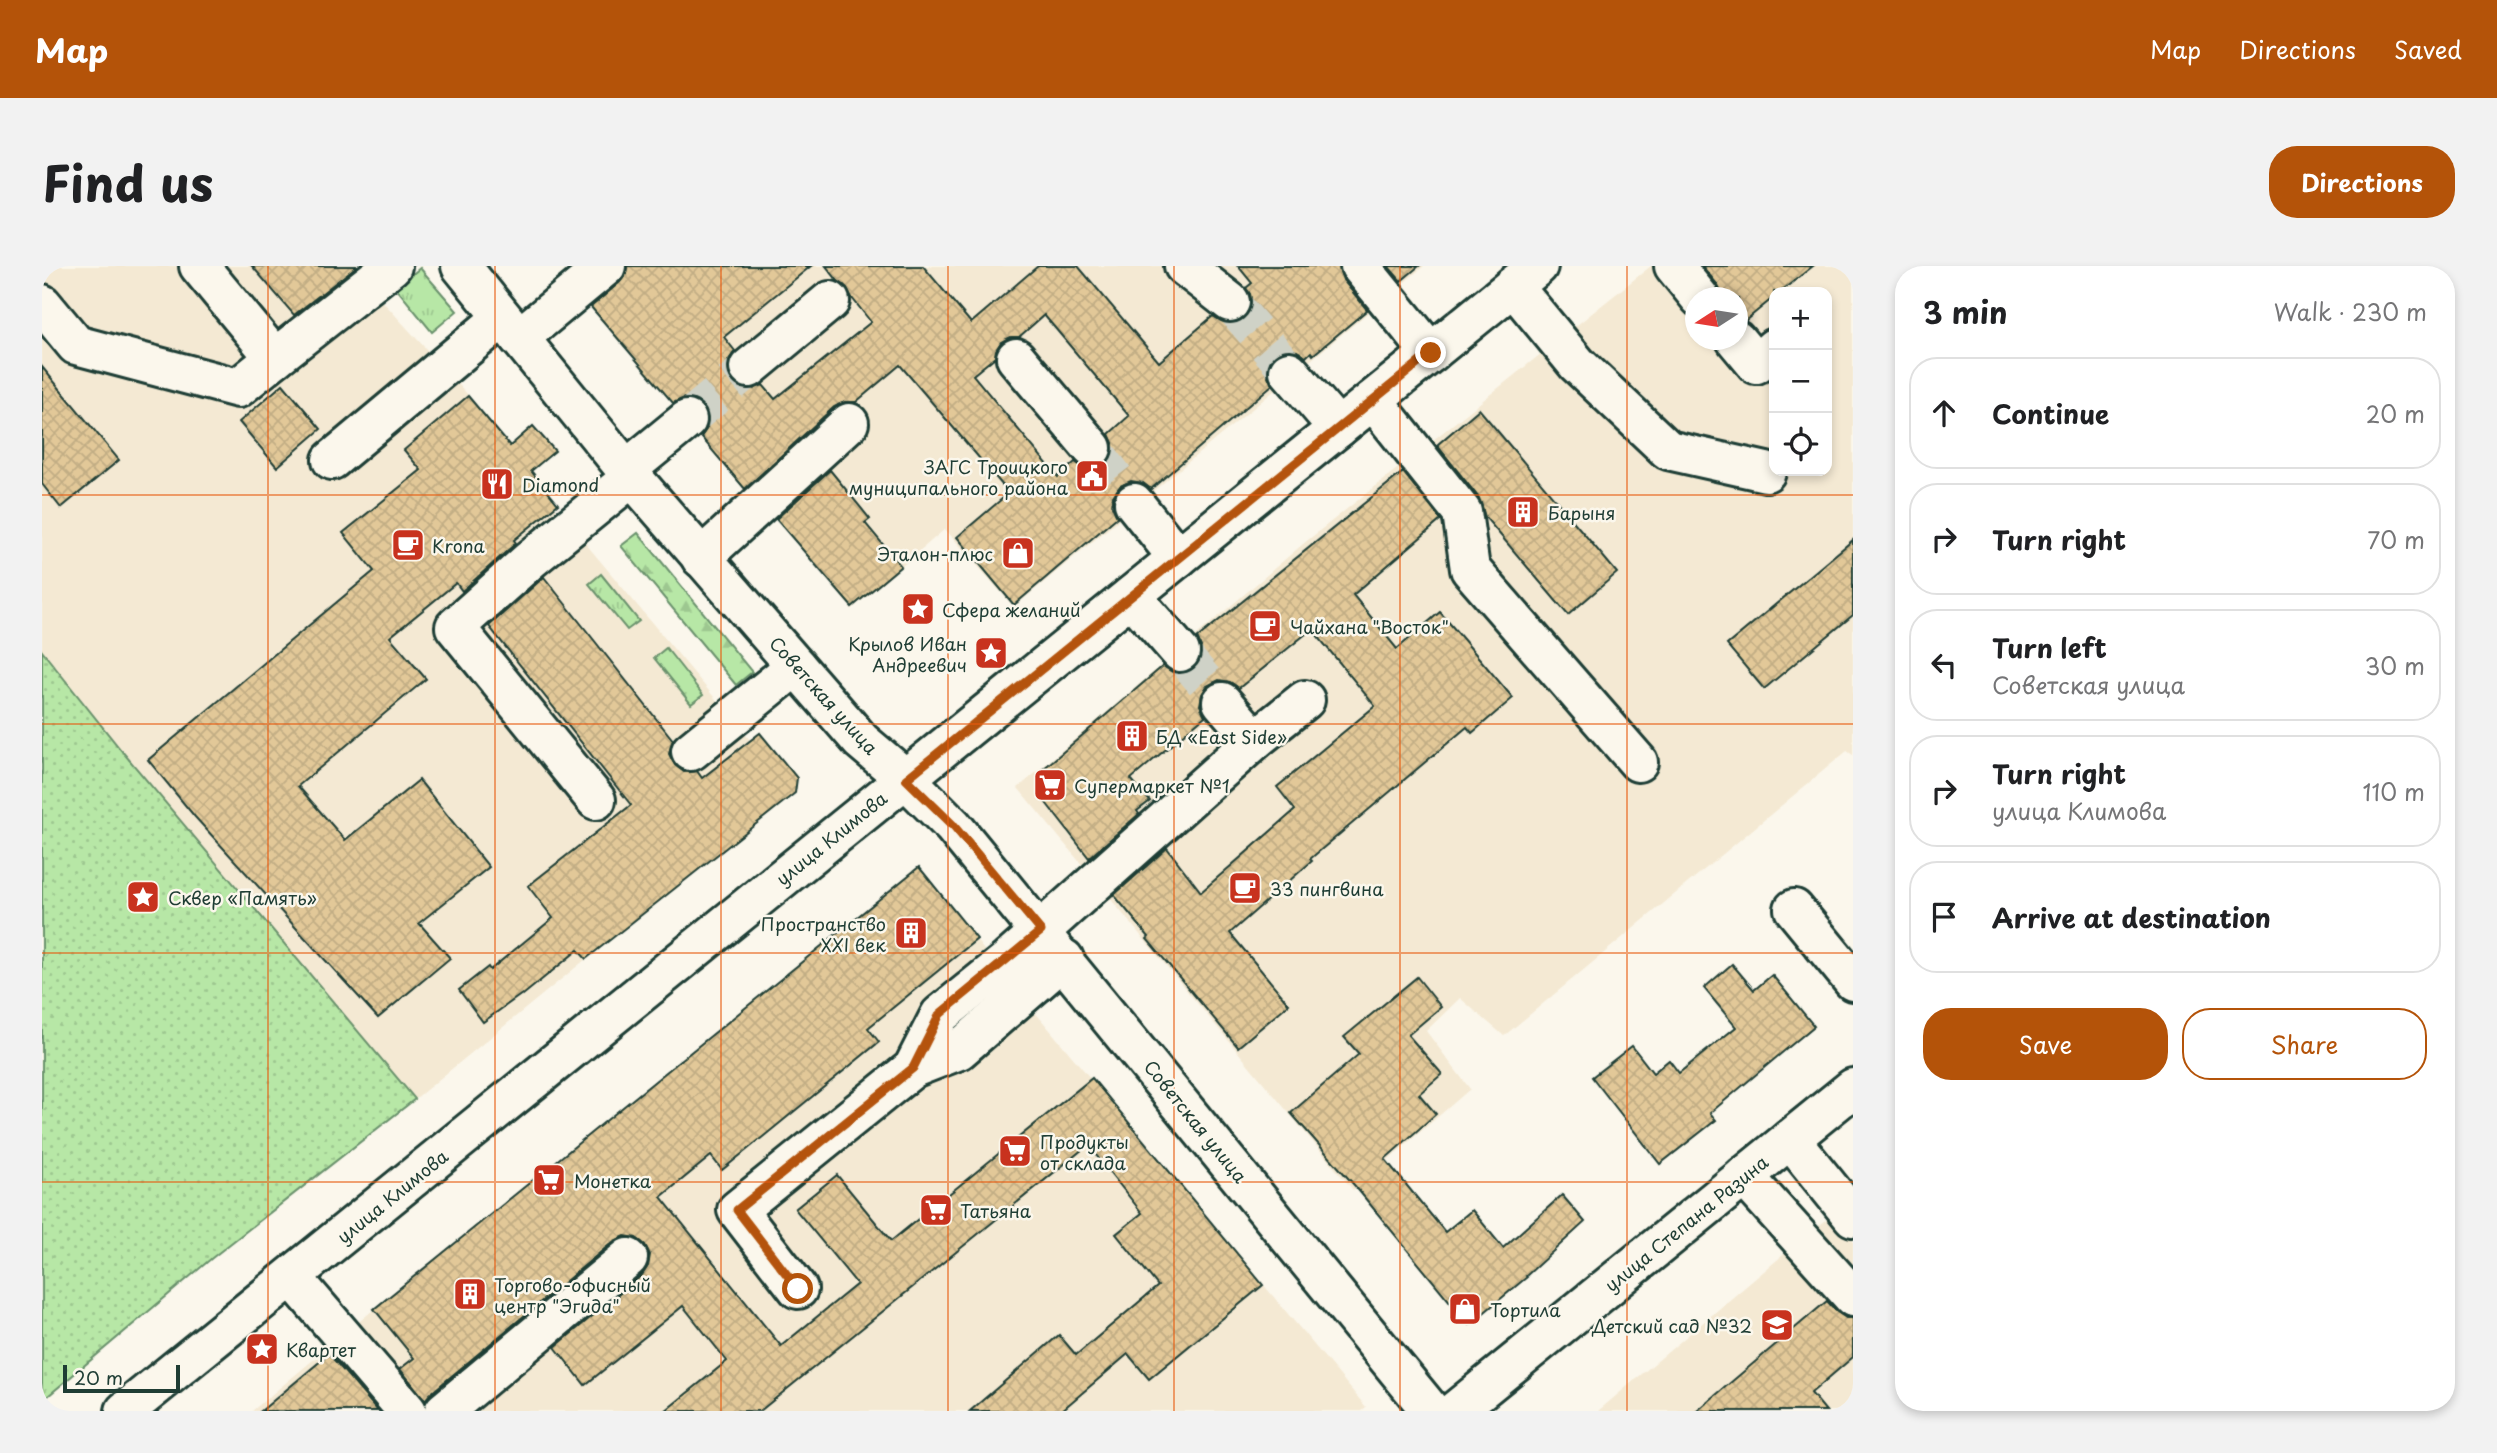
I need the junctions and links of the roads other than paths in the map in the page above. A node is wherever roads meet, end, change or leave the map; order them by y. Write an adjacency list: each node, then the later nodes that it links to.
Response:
1 (199, 266): 17 (street)
2 (392, 266): 17 (street)
3 (461, 266): 13 (street, Советская улица)
4 (606, 266): 13 (street)
5 (1184, 266): 11 (street)
6 (1360, 266): 16 (street)
7 (1674, 266): 9 (street)
8 (1526, 276): 16 (street, улица Климова); 27 (street)
9 (1691, 287)
10 (830, 301): 19 (street)
11 (1230, 302)
12 (42, 304): 17 (street)
13 (511, 328): 26 (street); 28 (street, Советская улица)
14 (1744, 350): 15 (street)
15 (1772, 350)
16 (1431, 353): 21 (street, улица Климова)
17 (275, 358)
18 (1016, 358): 25 (street)
19 (749, 368)
20 (1289, 371): 24 (street)
21 (1373, 400): 24 (street, улица Климова); 39 (street)
22 (687, 420): 28 (street)
23 (849, 423): 30 (street)
24 (1338, 428): 31 (street, улица Климова)
25 (1092, 448)
26 (332, 460)
27 (1766, 472)
28 (629, 474): 30 (street, Советская улица); 41 (street)
29 (1134, 503): 31 (street)
30 (701, 558): 34 (street, Советская улица)
31 (1178, 558): 32 (street, улица Климова)
32 (1131, 596): 33 (street); 40 (street, улица Климова)
33 (1180, 652)
34 (796, 666): 38 (street); 40 (street, Советская улица)
35 (1305, 700): 37 (street)
36 (1222, 702): 37 (street)
37 (1255, 740): 43 (street)
38 (691, 751)
39 (1638, 762)
40 (906, 779): 43 (street, Советская улица); 50 (street, улица Климова)
41 (596, 800)
42 (1794, 909): 44 (street)
43 (1052, 945): 51 (street); 56 (street, Советская улица)
44 (1853, 981)
45 (1853, 1088): 46 (street, улица Степана Разина)
46 (1790, 1139): 47 (street, улица Степана Разина); 48 (street)
47 (1744, 1176): 52 (street); 57 (street, улица Степана Разина)
48 (1853, 1217)
49 (628, 1258): 55 (street)
50 (292, 1277): 53 (street, улица Климова); 54 (street)
51 (798, 1289)
52 (1853, 1297)
53 (125, 1411)
54 (407, 1411)
55 (444, 1411)
56 (1431, 1411)
57 (1455, 1411)

